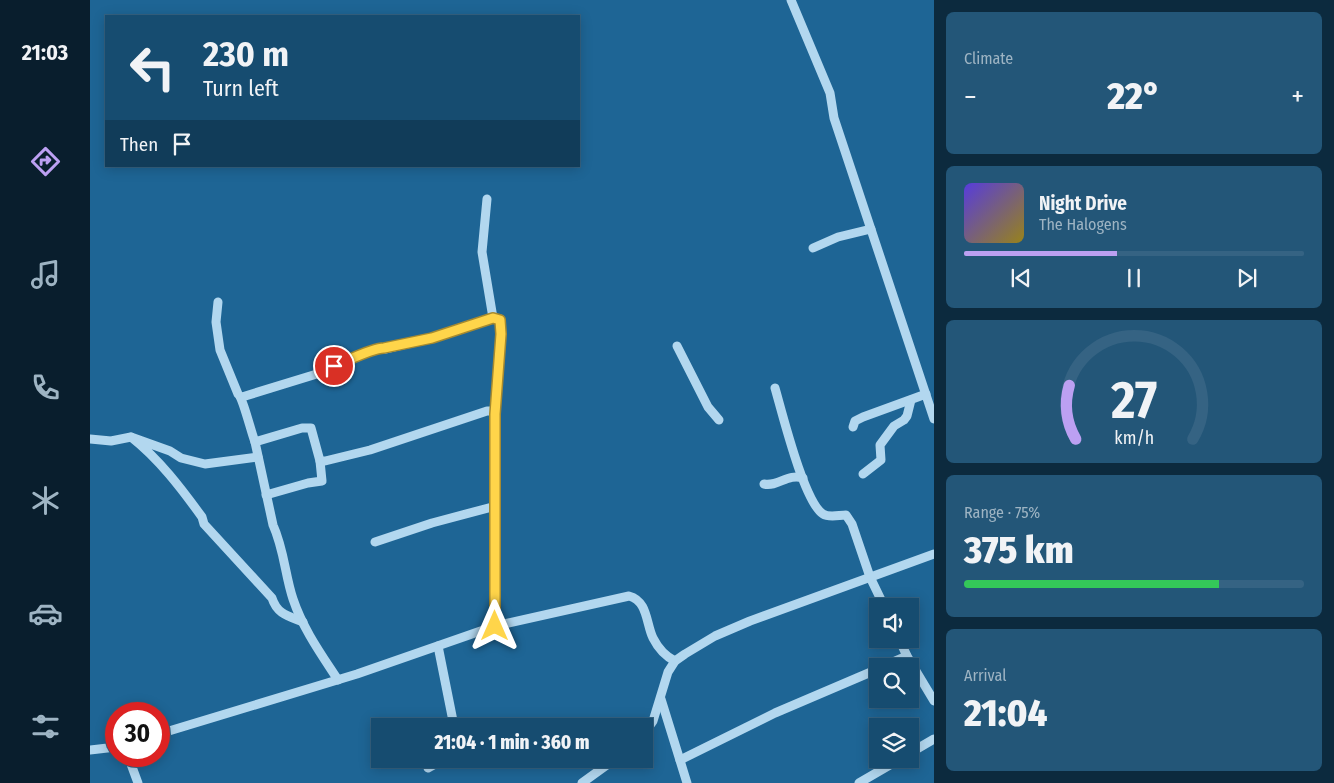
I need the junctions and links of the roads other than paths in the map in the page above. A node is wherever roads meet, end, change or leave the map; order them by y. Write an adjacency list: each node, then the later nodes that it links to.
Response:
1 (791, 0): 3 (street)
2 (487, 199): 6 (street)
3 (871, 229): 4 (street); 9 (street)
4 (813, 248)
5 (218, 302): 10 (street)
6 (493, 318): 10 (street); 12 (street)
7 (677, 346): 14 (street)
8 (775, 388): 22 (street)
9 (926, 394): 11 (street); 13 (street)
10 (242, 397): 18 (street)
11 (911, 400): 15 (street); 21 (street)
12 (495, 414): 20 (street); 25 (street)
13 (934, 419)
14 (719, 420)
15 (853, 427)
16 (131, 437): 17 (street); 19 (street); 30 (street)
17 (90, 439)
18 (255, 442): 19 (street); 20 (street)
19 (258, 457): 24 (street)
20 (320, 461): 24 (street)
21 (863, 474)
22 (803, 478): 23 (street); 28 (street)
23 (764, 484)
24 (266, 495): 30 (street)
25 (496, 506): 26 (street); 31 (street)
26 (374, 542)
27 (934, 554): 28 (street)
28 (870, 577): 29 (street); 36 (street)
29 (880, 598)
30 (303, 622): 38 (street)
31 (495, 626): 32 (street); 36 (street)
32 (438, 646): 38 (street); 41 (street)
33 (904, 648): 34 (street)
34 (908, 656): 35 (street); 40 (street)
35 (903, 658)
36 (675, 661): 39 (street)
37 (869, 673): 48 (street)
38 (338, 680): 43 (street)
39 (661, 699): 42 (street); 48 (street)
40 (934, 701)
41 (452, 718)
42 (653, 721)
43 (170, 731)
44 (934, 739): 46 (street)
45 (105, 748): 47 (street)
46 (919, 748)
47 (90, 750)
48 (680, 760): 54 (street)
49 (132, 767): 52 (street)
50 (603, 768): 53 (street)
51 (885, 768): 55 (street)
52 (138, 783)
53 (582, 783)
54 (687, 783)
55 (859, 783)

